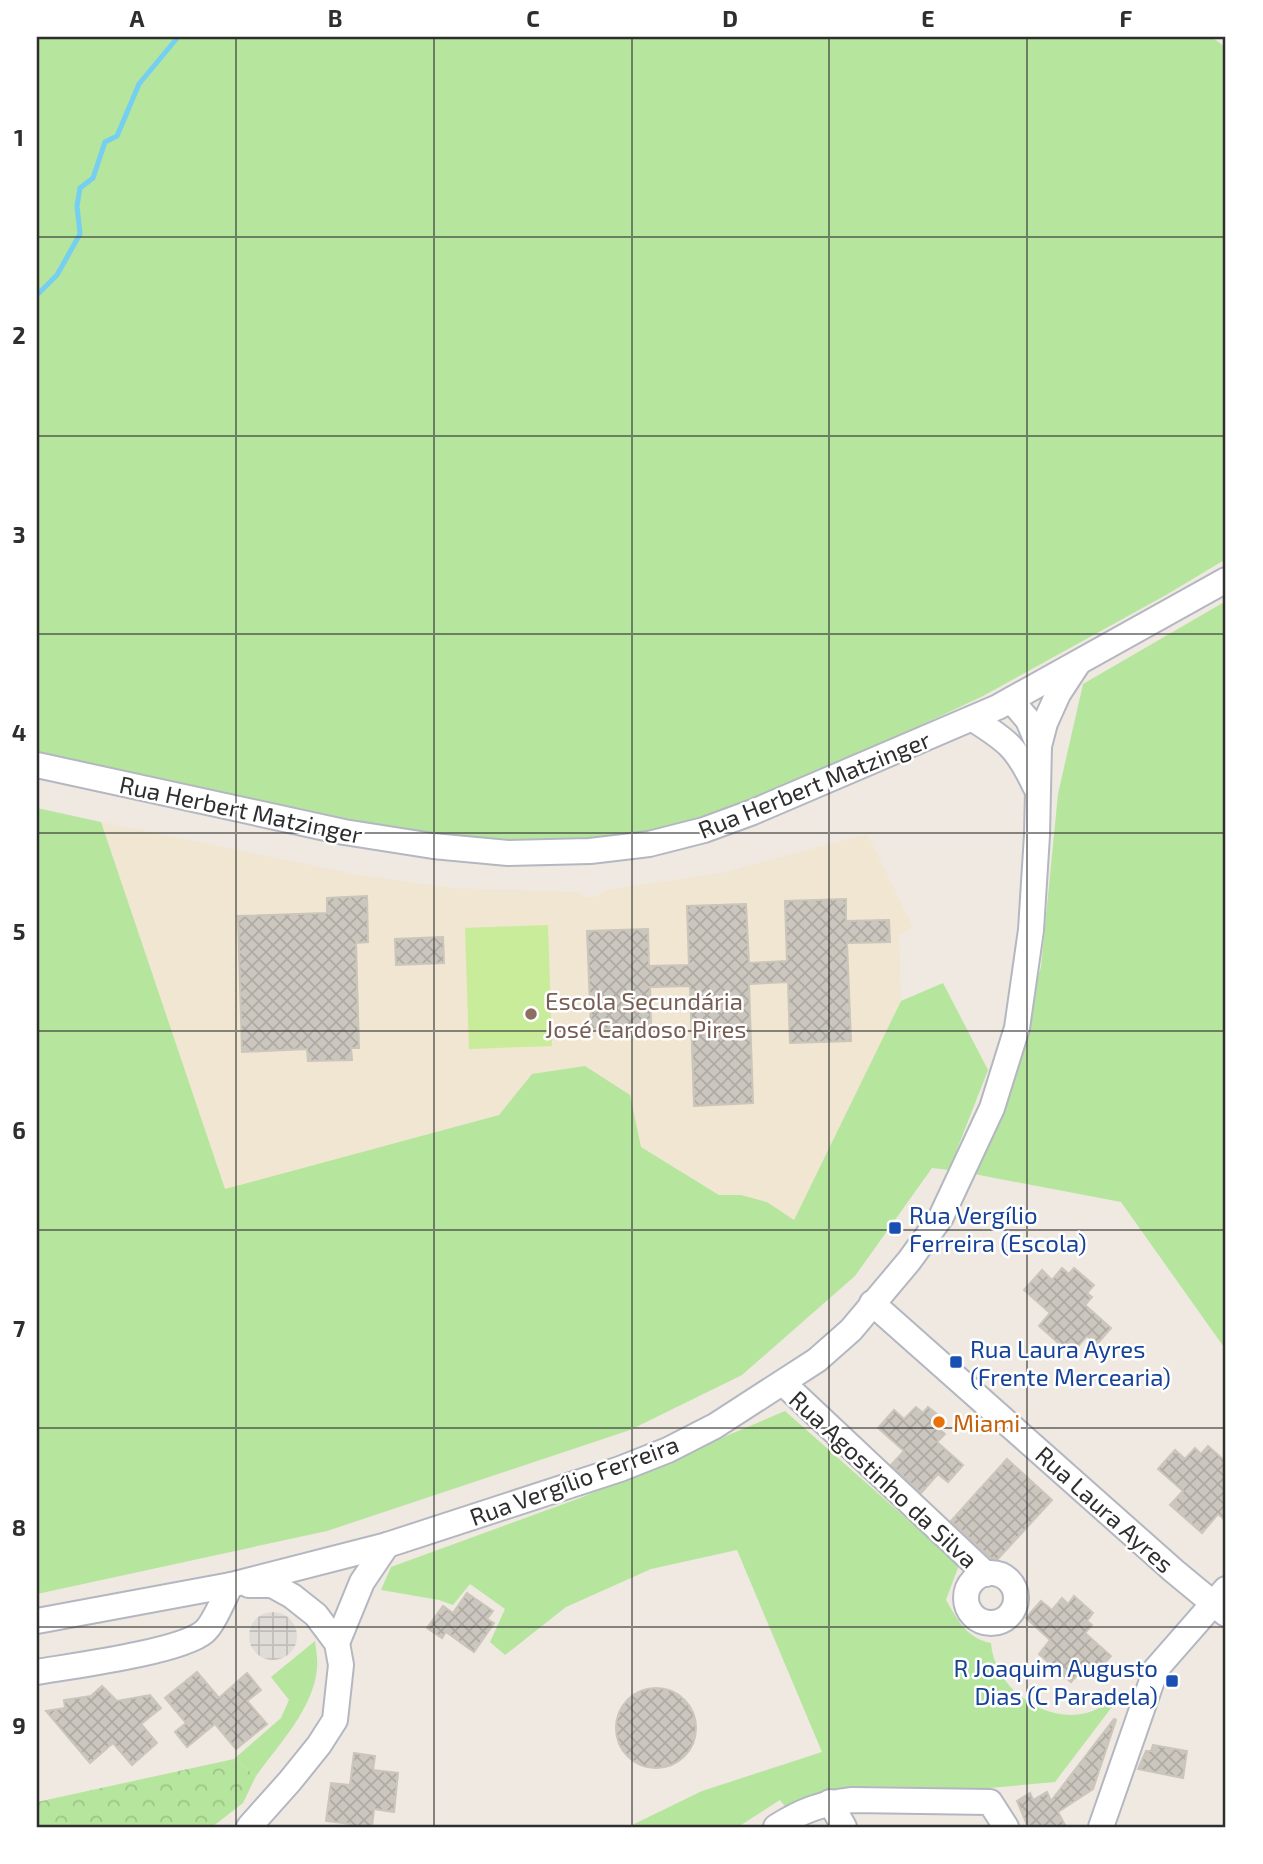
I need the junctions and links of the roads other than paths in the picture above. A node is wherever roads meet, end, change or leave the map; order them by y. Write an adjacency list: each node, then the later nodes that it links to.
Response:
1 (1226, 580): 2 (street, Rua Herbert Matzinger)
2 (1077, 665): 3 (street, Rua Herbert Matzinger); 5 (street, Rua Vergílio Ferreira)
3 (1011, 700): 4 (street, Rua Herbert Matzinger); 5 (street, Rua Vergílio Ferreira)
4 (973, 719): 6 (street, Rua Herbert Matzinger); 7 (street, Rua Vergílio Ferreira)
5 (1039, 746): 7 (street, Rua Vergílio Ferreira)
6 (37, 765)
7 (1037, 791): 8 (street, Rua Vergílio Ferreira)
8 (872, 1303): 9 (street, Rua Vergílio Ferreira); 13 (street, Rua Laura Ayres)
9 (783, 1383): 10 (street, Rua Vergílio Ferreira); 11 (street, Rua Agostinho da Silva)
10 (387, 1545): 12 (street, Rua Vergílio Ferreira); 15 (street)
11 (986, 1574)
12 (231, 1585): 14 (street); 15 (street); 16 (street)
13 (1222, 1602): 22 (street)
14 (37, 1620)
15 (337, 1643): 18 (street)
16 (37, 1672)
17 (830, 1802): 19 (street); 20 (street); 21 (street)
18 (248, 1827)
19 (776, 1827)
20 (844, 1827)
21 (1006, 1827)
22 (1101, 1827)

